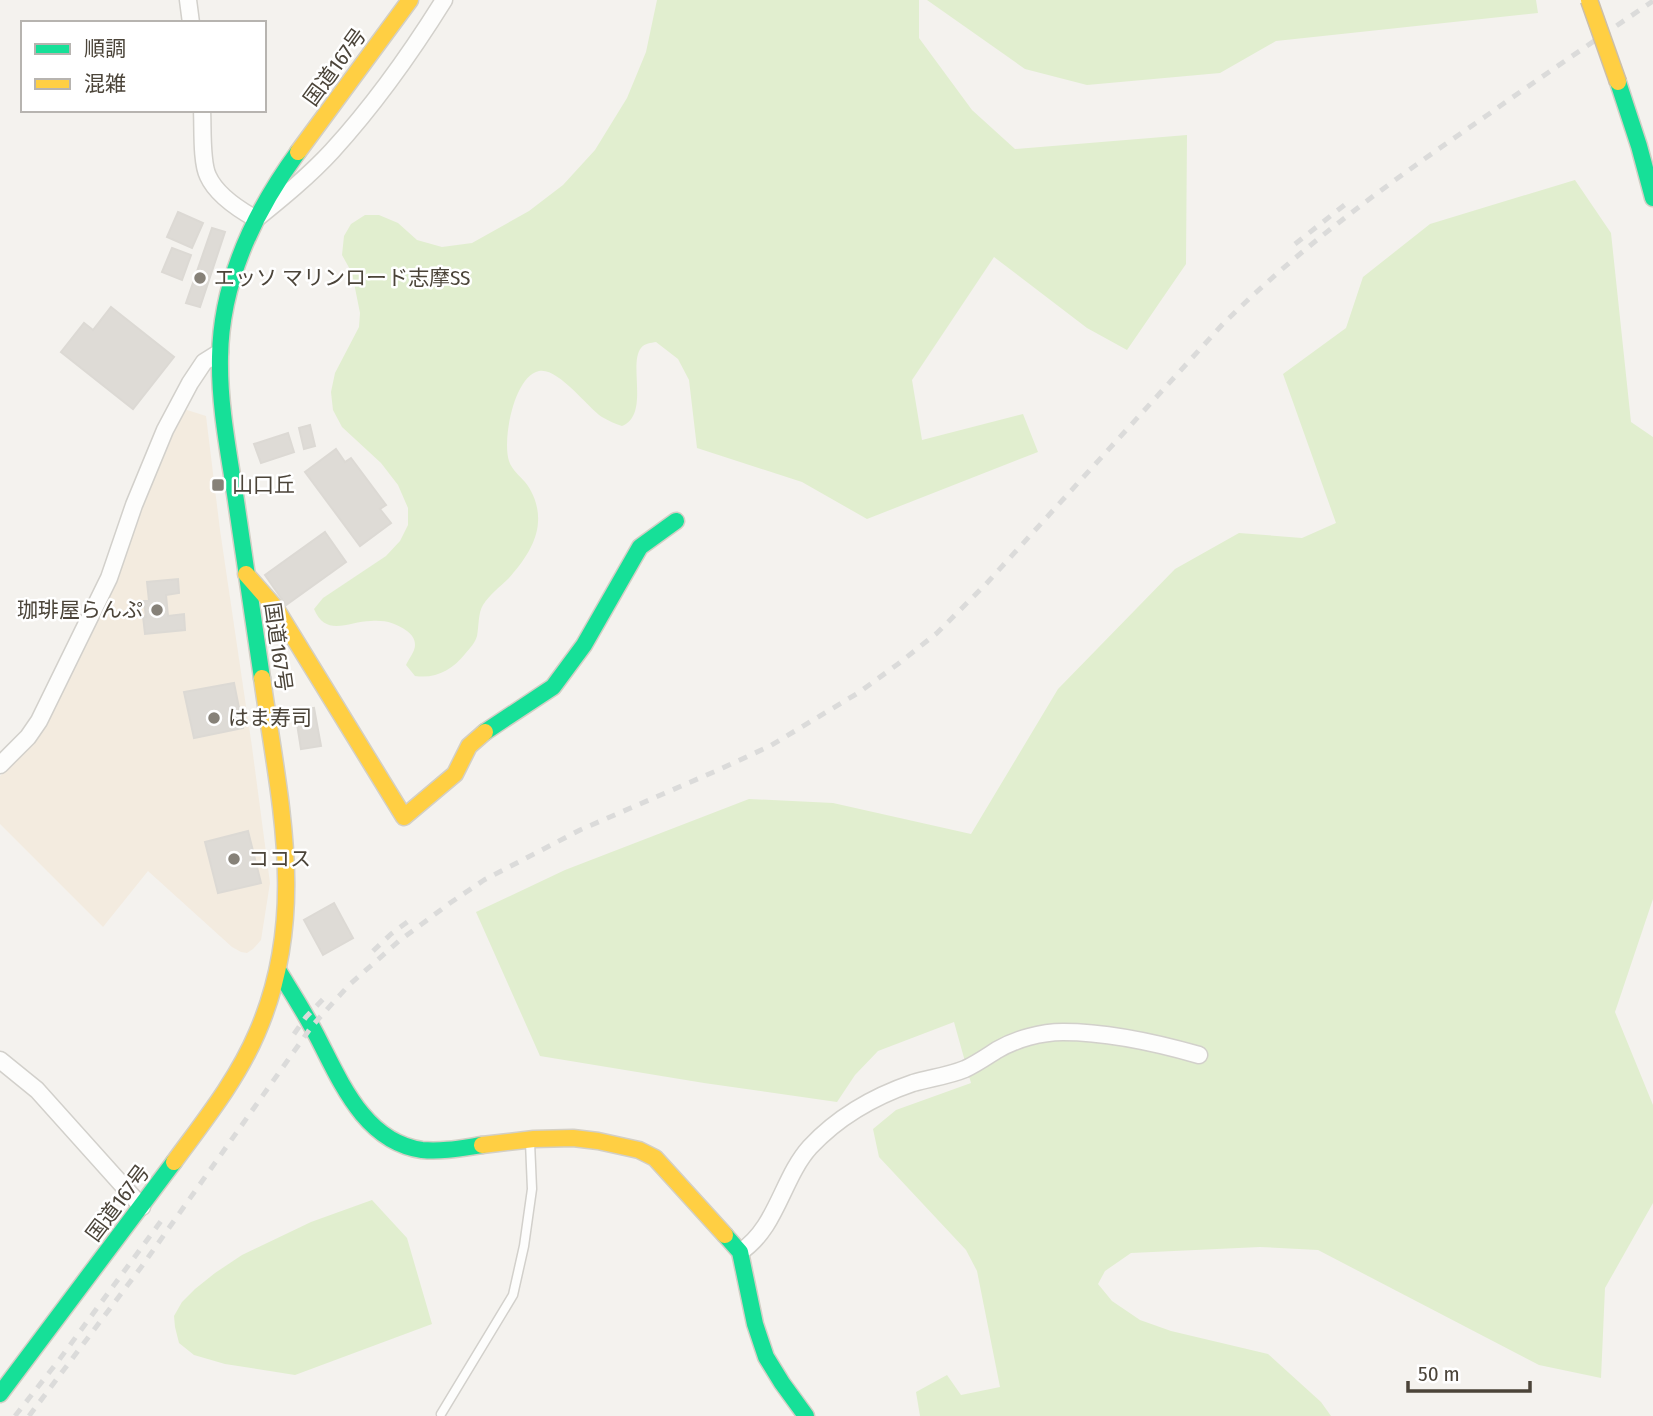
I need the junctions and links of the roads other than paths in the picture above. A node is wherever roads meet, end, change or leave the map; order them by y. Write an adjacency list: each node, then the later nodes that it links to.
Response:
1 (188, 0): 5 (street)
2 (410, 0): 8 (main road, 国道167号)
3 (444, 0): 8 (street)
4 (1589, 0): 7 (main road, bridge)
5 (191, 21)
6 (202, 112): 8 (street)
7 (1653, 198)
8 (256, 219): 9 (main road, 国道167号)
9 (220, 352): 11 (main road, 国道167号); 12 (street)
10 (676, 521): 11 (main road)
11 (246, 574): 13 (main road, 国道167号)
12 (0, 765)
13 (278, 970): 16 (main road); 17 (main road, 国道167号)
14 (1199, 1055): 18 (street)
15 (0, 1060): 17 (street)
16 (530, 1139): 18 (main road); 20 (lane)
17 (142, 1207): 19 (main road, 国道167号)
18 (740, 1252): 21 (main road)
19 (0, 1394)
20 (442, 1414)
21 (806, 1416)

